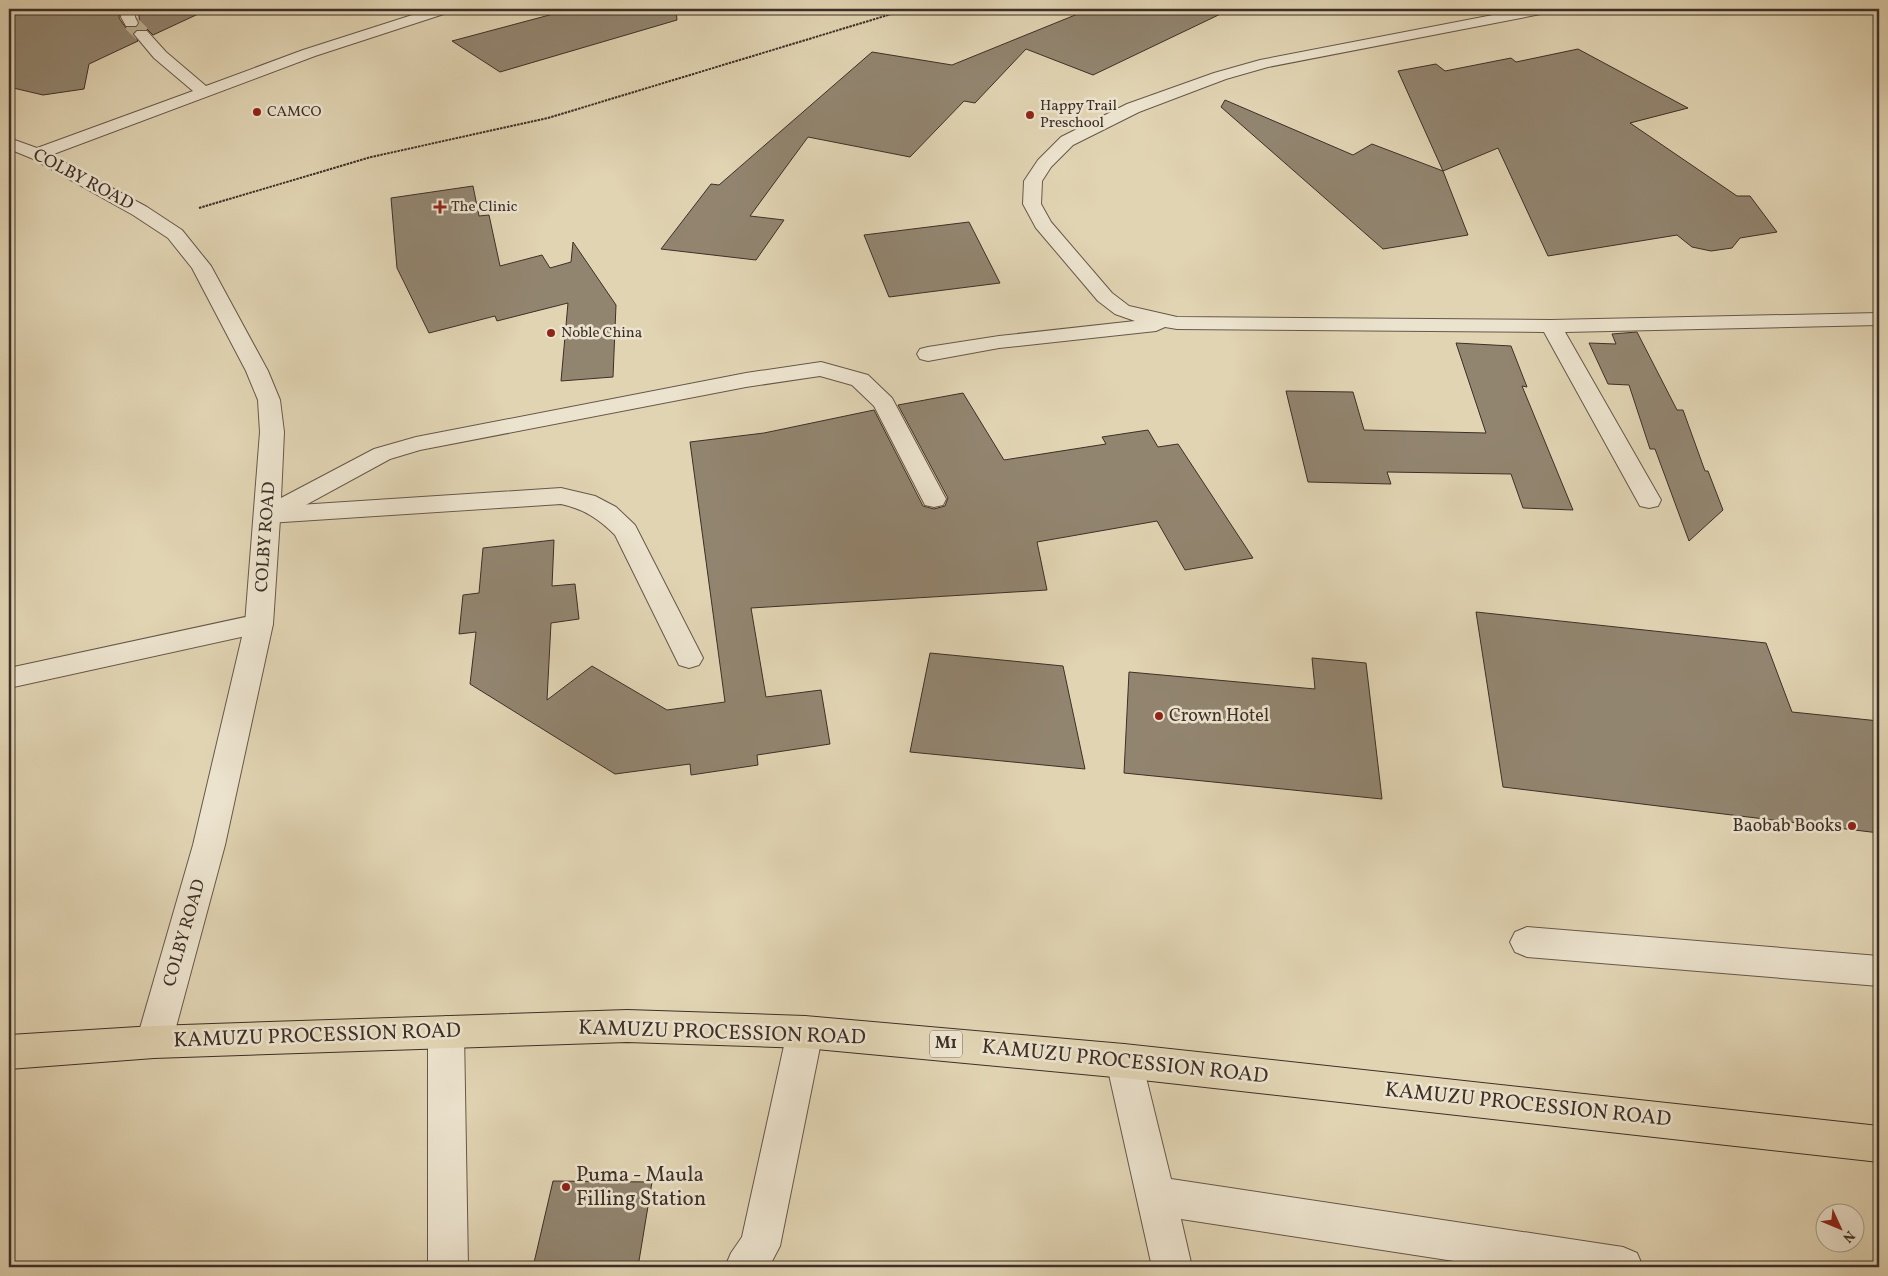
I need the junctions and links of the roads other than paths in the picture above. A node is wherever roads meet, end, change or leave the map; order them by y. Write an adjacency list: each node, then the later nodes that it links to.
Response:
1 (445, 9): 4 (street)
2 (1546, 9): 8 (street)
3 (134, 22): 4 (street)
4 (203, 91): 6 (street)
5 (9, 143): 6 (street, COLBY ROAD)
6 (37, 154): 13 (street, COLBY ROAD)
7 (1879, 319): 9 (street)
8 (1177, 323): 9 (street); 10 (street)
9 (1552, 326): 12 (street)
10 (928, 354)
11 (934, 499): 13 (street)
12 (1649, 500)
13 (268, 515): 14 (street, COLBY ROAD); 15 (street)
14 (259, 624): 16 (street); 21 (street, COLBY ROAD)
15 (689, 658)
16 (9, 678)
17 (1527, 942): 18 (street)
18 (1879, 971)
19 (446, 1032): 20 (highway, KAMUZU PROCESSION ROAD / M1); 21 (highway, KAMUZU PROCESSION ROAD / M1); 26 (street)
20 (805, 1032): 23 (highway, KAMUZU PROCESSION ROAD / M1); 27 (street)
21 (154, 1042): 22 (highway, KAMUZU PROCESSION ROAD / M1)
22 (9, 1052)
23 (1124, 1061): 24 (highway, KAMUZU PROCESSION ROAD / M1); 25 (street)
24 (1879, 1144)
25 (1155, 1196): 28 (street); 29 (street)
26 (448, 1267)
27 (745, 1267)
28 (1172, 1267)
29 (1623, 1267)

